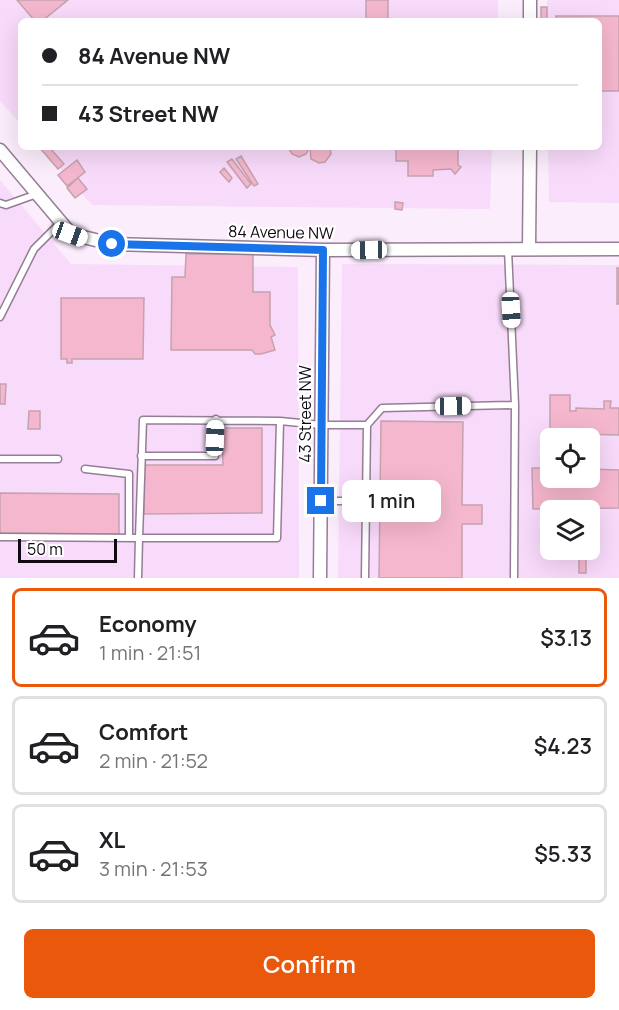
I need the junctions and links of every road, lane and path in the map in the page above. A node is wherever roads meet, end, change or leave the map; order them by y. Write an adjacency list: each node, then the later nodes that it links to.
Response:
1 (530, 0): 2 (street)
2 (530, 18)
3 (0, 150): 5 (street)
4 (530, 150): 9 (street)
5 (37, 194): 6 (lane); 7 (street)
6 (0, 203)
7 (61, 222): 11 (street, 84 Avenue NW); 12 (lane)
8 (508, 248): 9 (street, 84 Avenue NW); 11 (street, 84 Avenue NW); 13 (lane)
9 (529, 248): 10 (street, 84 Avenue NW)
10 (619, 249)
11 (323, 250): 16 (street, 43 Street NW)
12 (0, 317)
13 (515, 405): 17 (lane); 30 (lane)
14 (216, 419): 15 (lane); 18 (lane); 18 (lane)
15 (280, 421): 16 (lane); 26 (lane)
16 (321, 425): 17 (lane); 22 (street, 43 Street NW)
17 (367, 425): 23 (lane)
18 (141, 456): 26 (lane)
19 (0, 459): 20 (lane)
20 (58, 459)
21 (85, 470): 25 (lane)
22 (321, 501): 23 (lane); 28 (street, 43 Street NW)
23 (366, 501): 29 (lane)
24 (0, 537): 25 (lane)
25 (129, 537): 26 (lane)
26 (139, 538): 27 (lane)
27 (138, 578)
28 (320, 578)
29 (365, 578)
30 (514, 578)

